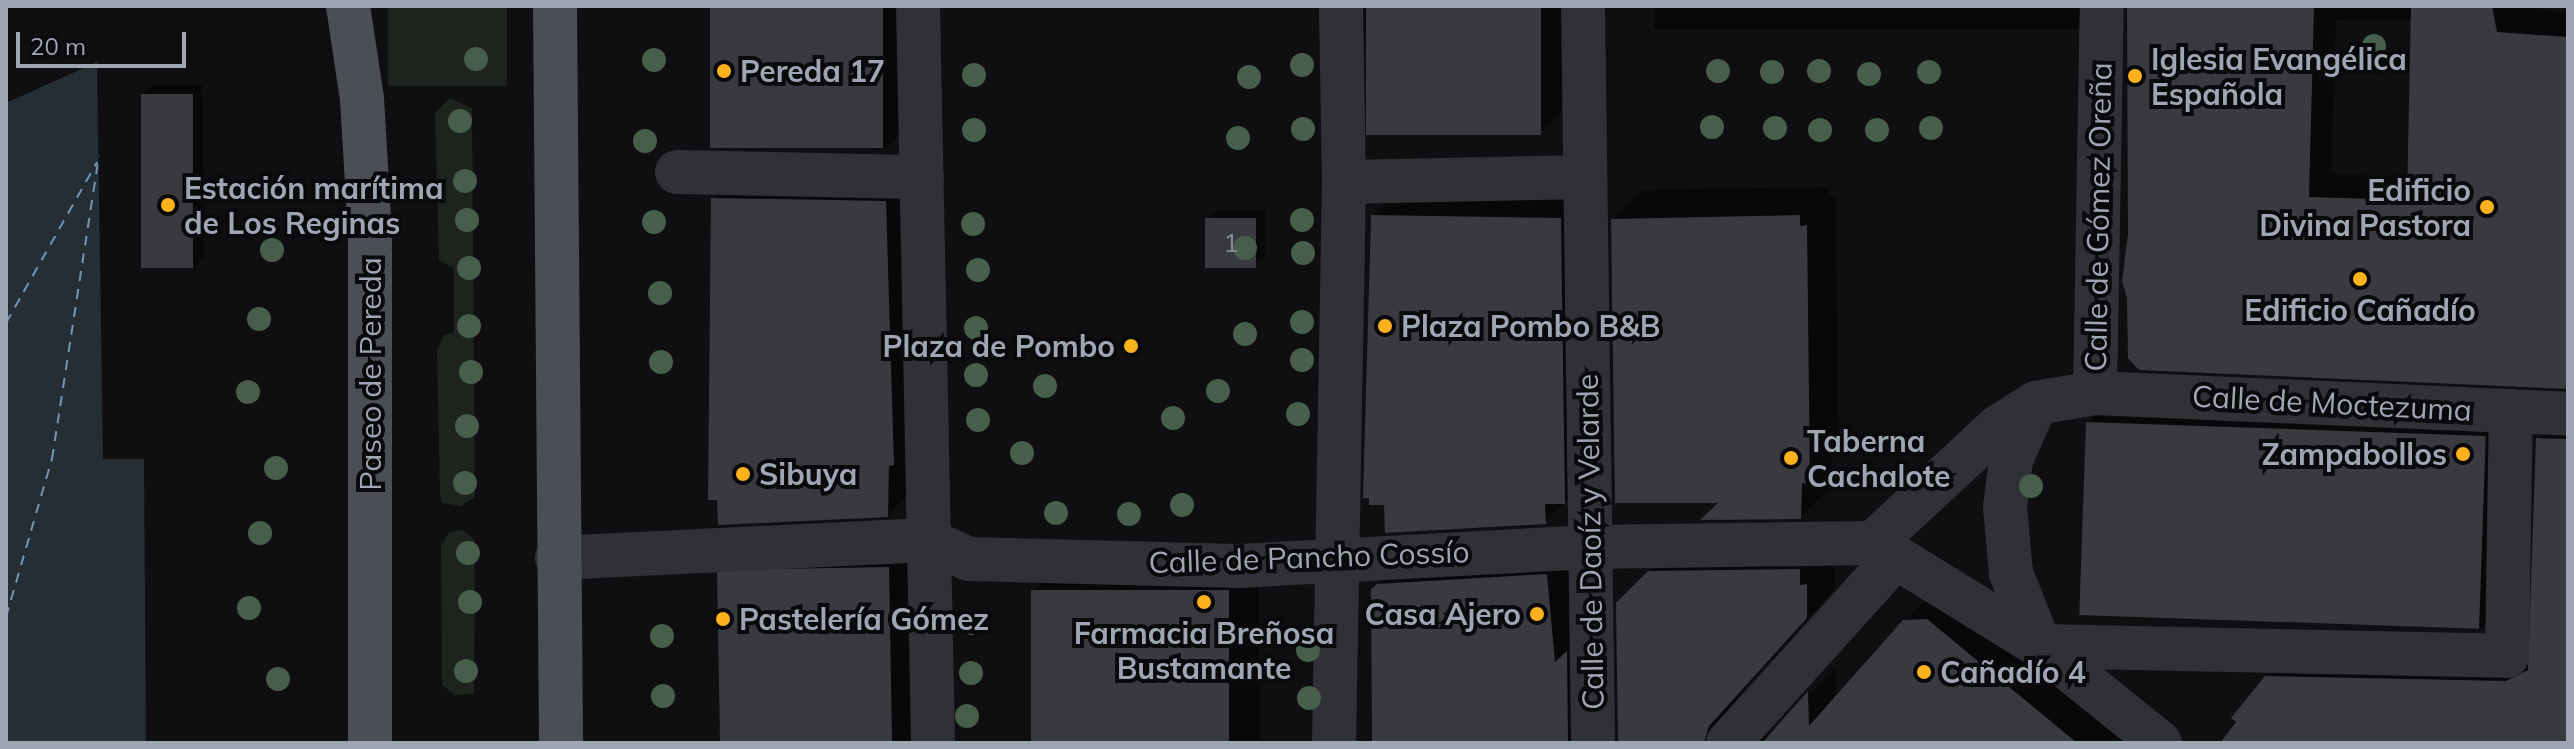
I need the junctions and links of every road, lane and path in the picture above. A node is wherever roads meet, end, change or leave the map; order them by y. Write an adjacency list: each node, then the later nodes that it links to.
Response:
1 (348, 6): 21 (main road, Paseo de Pereda)
2 (555, 6): 18 (main road)
3 (918, 6): 8 (street)
4 (1341, 6): 10 (street)
5 (1583, 6): 9 (street, Calle de Daoíz y Velarde)
6 (2102, 6): 11 (street, Calle de Gómez Oreña)
7 (677, 172): 8 (street)
8 (922, 177): 15 (street)
9 (1585, 177): 10 (street); 16 (street, Calle de Daoíz y Velarde)
10 (1344, 182): 19 (street)
11 (2095, 393): 12 (street, Calle de Gómez Oreña); 13 (street, Calle de Moctezuma)
12 (2036, 403): 17 (street, Calle de Gómez Oreña); 20 (street)
13 (2511, 411): 14 (street, Calle de Moctezuma); 20 (street)
14 (2568, 414)
15 (927, 540): 18 (street, Calle de Pancho Cossío); 19 (street, Calle de Pancho Cossío); 23 (street)
16 (1590, 547): 17 (street, Calle de Pancho Cossío); 19 (street, Calle de Pancho Cossío); 25 (street, Calle de Daoíz y Velarde)
17 (1884, 551): 20 (street); 26 (street, Calle de Gómez Oreña)
18 (557, 558): 22 (main road)
19 (1338, 558): 24 (street)
20 (2040, 646): 27 (street)
21 (370, 743)
22 (561, 743)
23 (933, 743)
24 (1334, 743)
25 (1593, 743)
26 (1728, 743)
27 (2160, 743)

